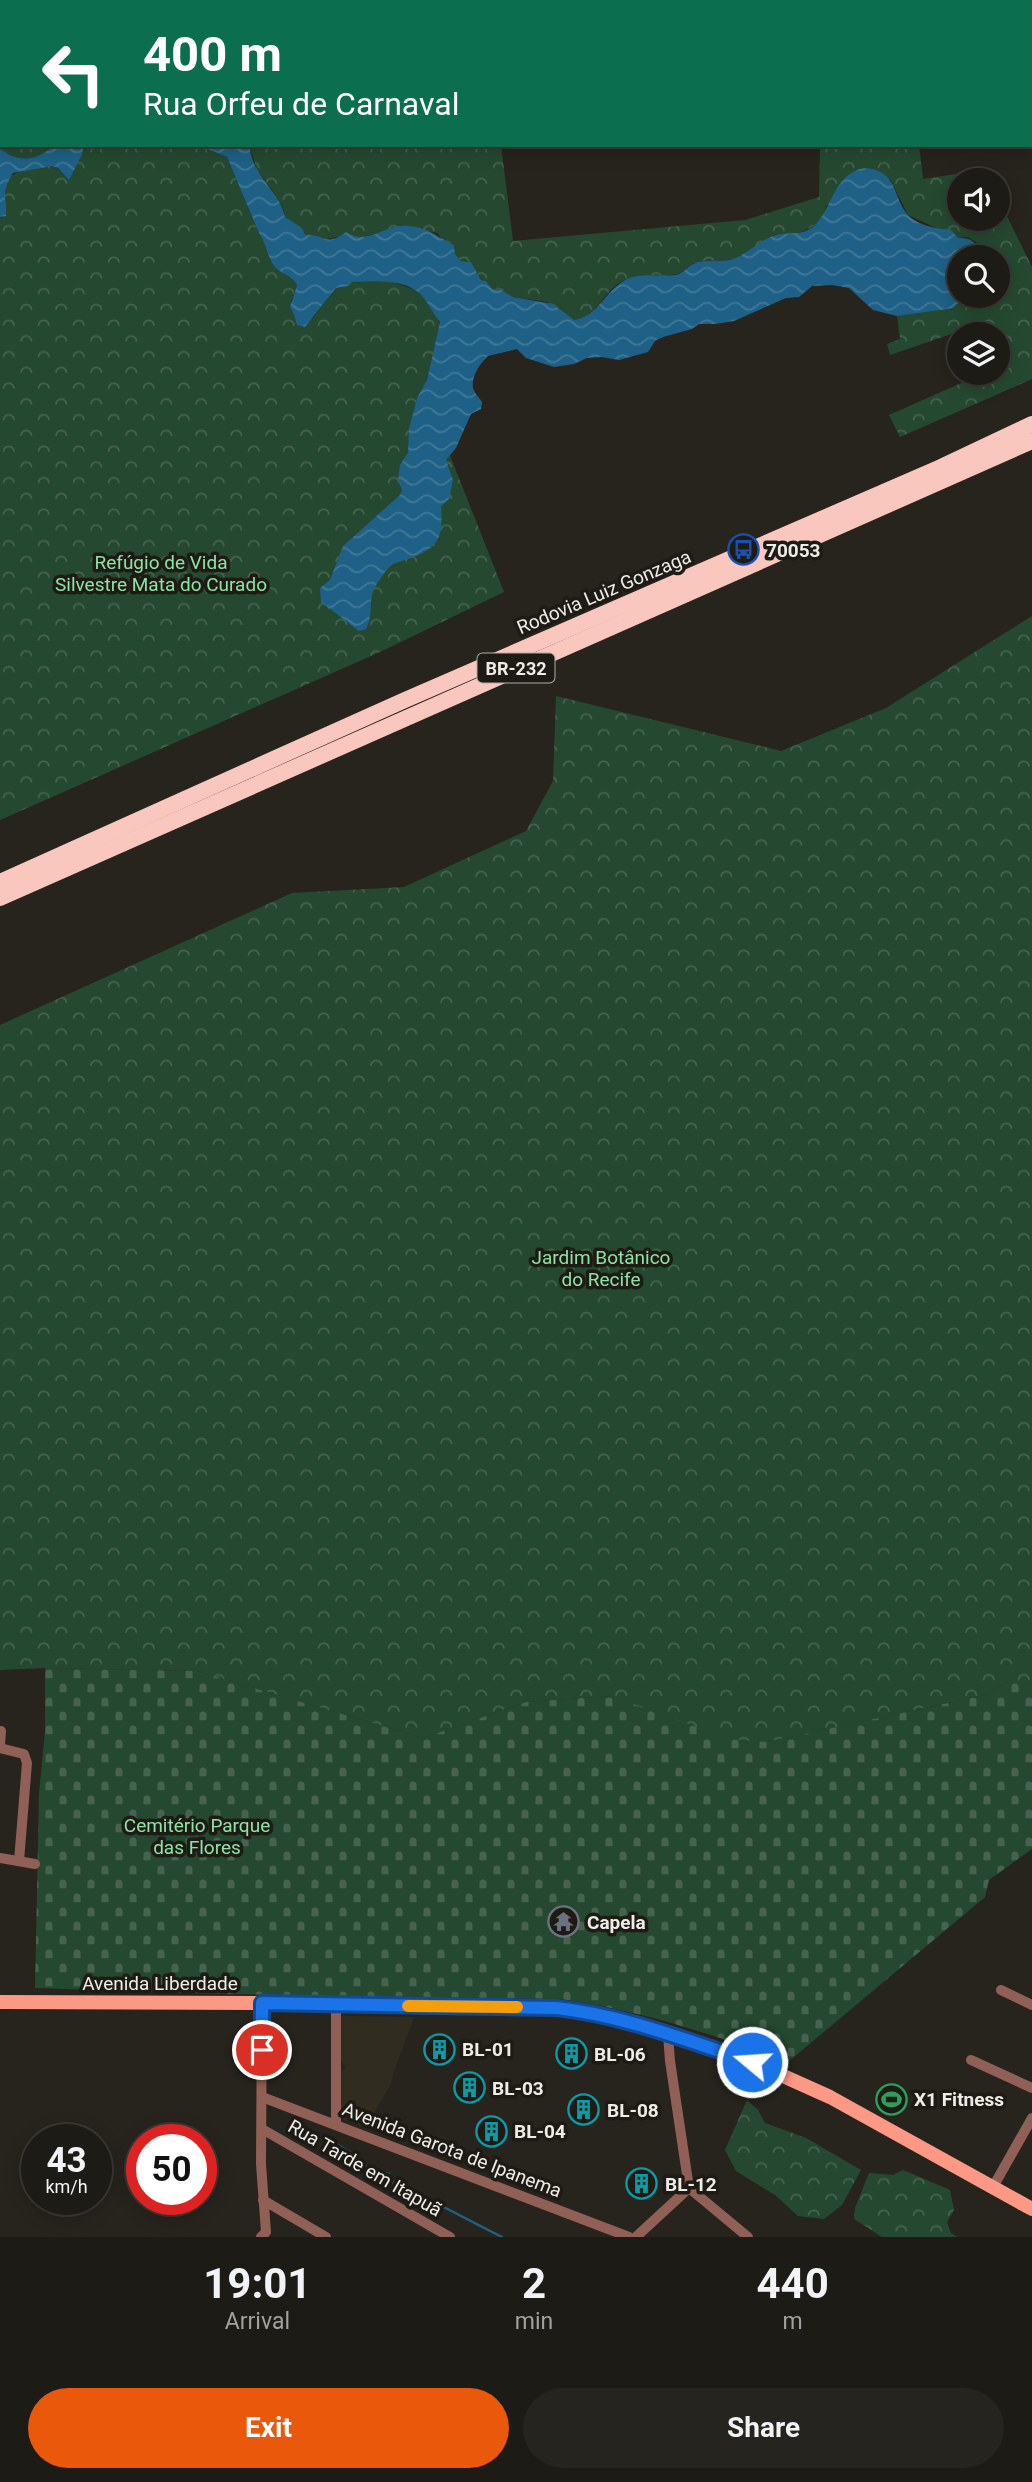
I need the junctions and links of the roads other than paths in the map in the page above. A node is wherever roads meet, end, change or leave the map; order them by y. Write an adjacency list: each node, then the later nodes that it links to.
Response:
1 (1032, 424): 3 (highway, Rodovia Luiz Gonzaga / BR-232)
2 (1032, 441): 4 (highway, Rodovia Luiz Gonzaga / BR-232)
3 (0, 882)
4 (0, 898)
5 (1, 1731): 6 (street)
6 (0, 1747): 8 (street)
7 (0, 1858): 8 (street)
8 (19, 1861): 9 (street)
9 (35, 1864)
10 (1001, 1990): 14 (street)
11 (0, 2002): 12 (main road, Avenida Liberdade)
12 (262, 2003): 13 (main road, Avenida Liberdade); 18 (street)
13 (336, 2004): 15 (main road, Avenida Liberdade); 20 (street)
14 (1032, 2005)
15 (668, 2034): 22 (main road, Avenida Liberdade); 23 (street)
16 (971, 2060): 17 (street)
17 (1032, 2088)
18 (262, 2097): 20 (street, Avenida Garota de Ipanema); 21 (street)
19 (1032, 2118): 22 (street)
20 (336, 2124): 29 (street, Avenida Garota de Ipanema)
21 (262, 2129): 24 (street); 28 (street, Rua Tarde em Itapuã)
22 (993, 2187): 25 (main road, Avenida Liberdade)
23 (689, 2188): 30 (street); 31 (street)
24 (263, 2200): 26 (street); 27 (street)
25 (1032, 2209)
26 (266, 2235)
27 (324, 2236)
28 (450, 2237)
29 (629, 2237)
30 (636, 2237)
31 (748, 2237)

